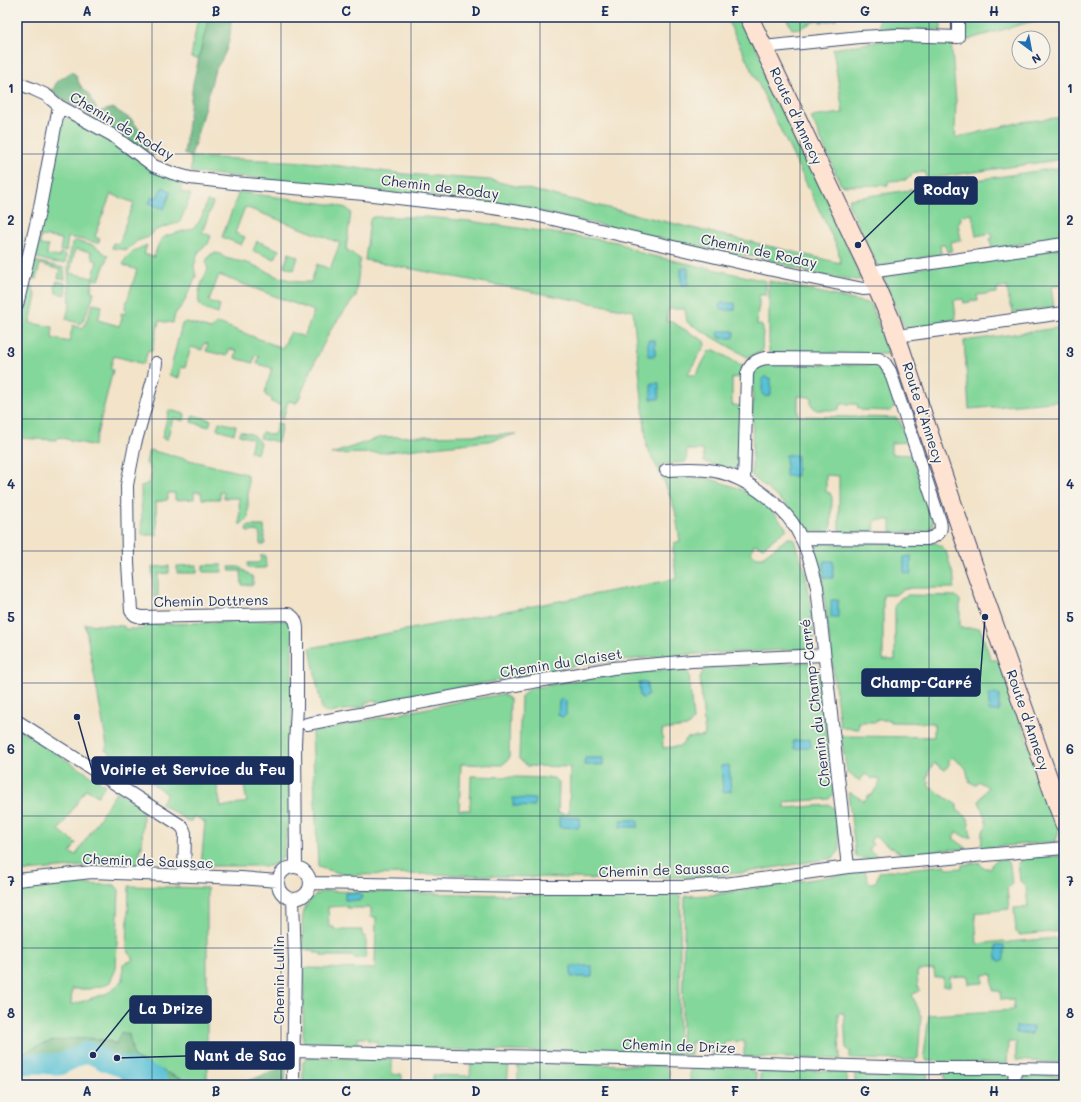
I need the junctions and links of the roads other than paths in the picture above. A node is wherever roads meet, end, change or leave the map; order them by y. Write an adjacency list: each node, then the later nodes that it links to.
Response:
1 (749, 17): 3 (main road, Route d'Annecy)
2 (958, 17): 3 (street)
3 (763, 47): 7 (main road, Route d'Annecy)
4 (17, 83): 5 (street, Chemin de Roday)
5 (59, 106): 7 (street, Chemin de Roday); 8 (street)
6 (1064, 244): 7 (street, Chemin de Roday)
7 (874, 280): 10 (main road, Route d'Annecy)
8 (17, 306)
9 (1064, 313): 10 (street)
10 (897, 336): 18 (main road, Route d'Annecy)
11 (156, 364): 20 (street, Chemin Dottrens)
12 (666, 470): 13 (street, Chemin du Champ-Carré)
13 (744, 482): 14 (street, Chemin du Champ-Carré); 14 (street)
14 (801, 538): 15 (street, Chemin du Champ-Carré)
15 (824, 655): 17 (street, Chemin du Claiset); 21 (street, Chemin du Champ-Carré)
16 (17, 721): 22 (street)
17 (307, 724)
18 (1064, 823)
19 (1064, 848): 21 (street, Chemin de Saussac)
20 (296, 866): 24 (street); 25 (street)
21 (848, 867): 25 (street, Chemin de Saussac)
22 (184, 876): 23 (street, Chemin de Saussac); 24 (street, Chemin de Saussac)
23 (17, 880)
24 (278, 881): 26 (street)
25 (311, 883): 26 (street)
26 (293, 899): 27 (street, Chemin Lullin)
27 (294, 1051): 28 (street, Chemin de Drize); 30 (street, Chemin Lullin)
28 (1014, 1068): 29 (street, Chemin de Drize); 31 (street)
29 (1064, 1070)
30 (293, 1085)
31 (1015, 1085)

